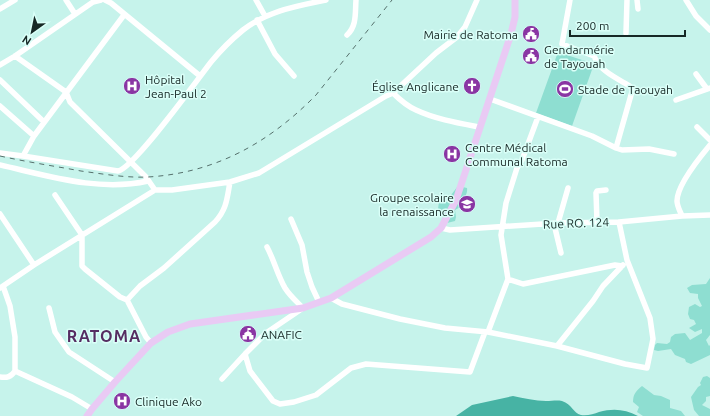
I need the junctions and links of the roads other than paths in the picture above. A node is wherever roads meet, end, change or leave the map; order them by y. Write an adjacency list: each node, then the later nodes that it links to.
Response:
1 (15, 0): 15 (street)
2 (66, 0): 17 (street)
3 (101, 0): 14 (street)
4 (105, 0): 18 (street)
5 (256, 0): 19 (street)
6 (326, 0): 19 (street)
7 (356, 0): 23 (street)
8 (477, 0): 32 (street)
9 (515, 0): 33 (main road)
10 (570, 0): 43 (street)
11 (627, 0): 22 (street)
12 (637, 0): 16 (street)
13 (686, 0): 21 (street)
14 (93, 1): 17 (street)
15 (0, 9)
16 (638, 9)
17 (75, 14): 24 (street)
18 (124, 15): 27 (street); 31 (street)
19 (265, 16): 20 (street)
20 (257, 20): 27 (street); 28 (street)
21 (710, 30)
22 (626, 34)
23 (347, 35)
24 (15, 56): 25 (street); 31 (street)
25 (0, 65)
26 (696, 74): 30 (street)
27 (200, 76): 47 (street)
28 (294, 76)
29 (0, 80): 37 (street)
30 (709, 89): 34 (street)
31 (66, 92): 37 (street); 47 (street)
32 (393, 93): 39 (street); 50 (street)
33 (490, 99): 36 (street); 39 (main road)
34 (676, 100)
35 (0, 106): 40 (street)
36 (538, 117): 43 (street); 63 (street)
37 (44, 122): 40 (street)
38 (697, 127): 41 (street)
39 (479, 128): 62 (main road)
40 (34, 136): 46 (street)
41 (710, 140)
42 (710, 145): 57 (street)
43 (616, 148): 45 (street)
44 (1, 153): 46 (street)
45 (674, 154)
46 (23, 156): 47 (street)
47 (131, 162): 49 (street)
48 (0, 165): 49 (street)
49 (148, 181): 52 (street)
50 (230, 182): 52 (street); 73 (street)
51 (568, 188): 61 (street)
52 (155, 190): 64 (street)
53 (606, 190): 59 (street)
54 (54, 195): 64 (street)
55 (0, 214): 68 (street)
56 (710, 215): 57 (street, Rue RO. 124)
57 (682, 216): 60 (street, Rue RO. 124)
58 (291, 219): 74 (street)
59 (597, 222): 60 (street, Rue RO. 124); 61 (street, Rue RO. 124)
60 (619, 222): 67 (street)
61 (556, 224): 63 (street, Rue RO. 124); 66 (street)
62 (441, 228): 63 (street, Rue RO. 124); 72 (main road)
63 (502, 228): 70 (street)
64 (82, 235): 68 (street); 73 (street)
65 (267, 247): 76 (street)
66 (561, 253)
67 (627, 260): 69 (street); 79 (street)
68 (34, 265): 71 (street)
69 (622, 266): 70 (street); 79 (street)
70 (508, 279): 77 (street)
71 (1, 287): 81 (street)
72 (330, 298): 74 (main road); 77 (street)
73 (127, 300): 78 (street)
74 (319, 302): 76 (main road)
75 (49, 308): 84 (street)
76 (303, 308): 78 (main road); 80 (street)
77 (487, 332): 79 (street); 80 (street)
78 (152, 343): 84 (main road)
79 (557, 346)
80 (245, 354): 83 (street)
81 (15, 371): 82 (street); 85 (street)
82 (0, 377)
83 (222, 379)
84 (115, 382): 85 (main road)
85 (92, 409): 86 (main road)
86 (87, 416)

